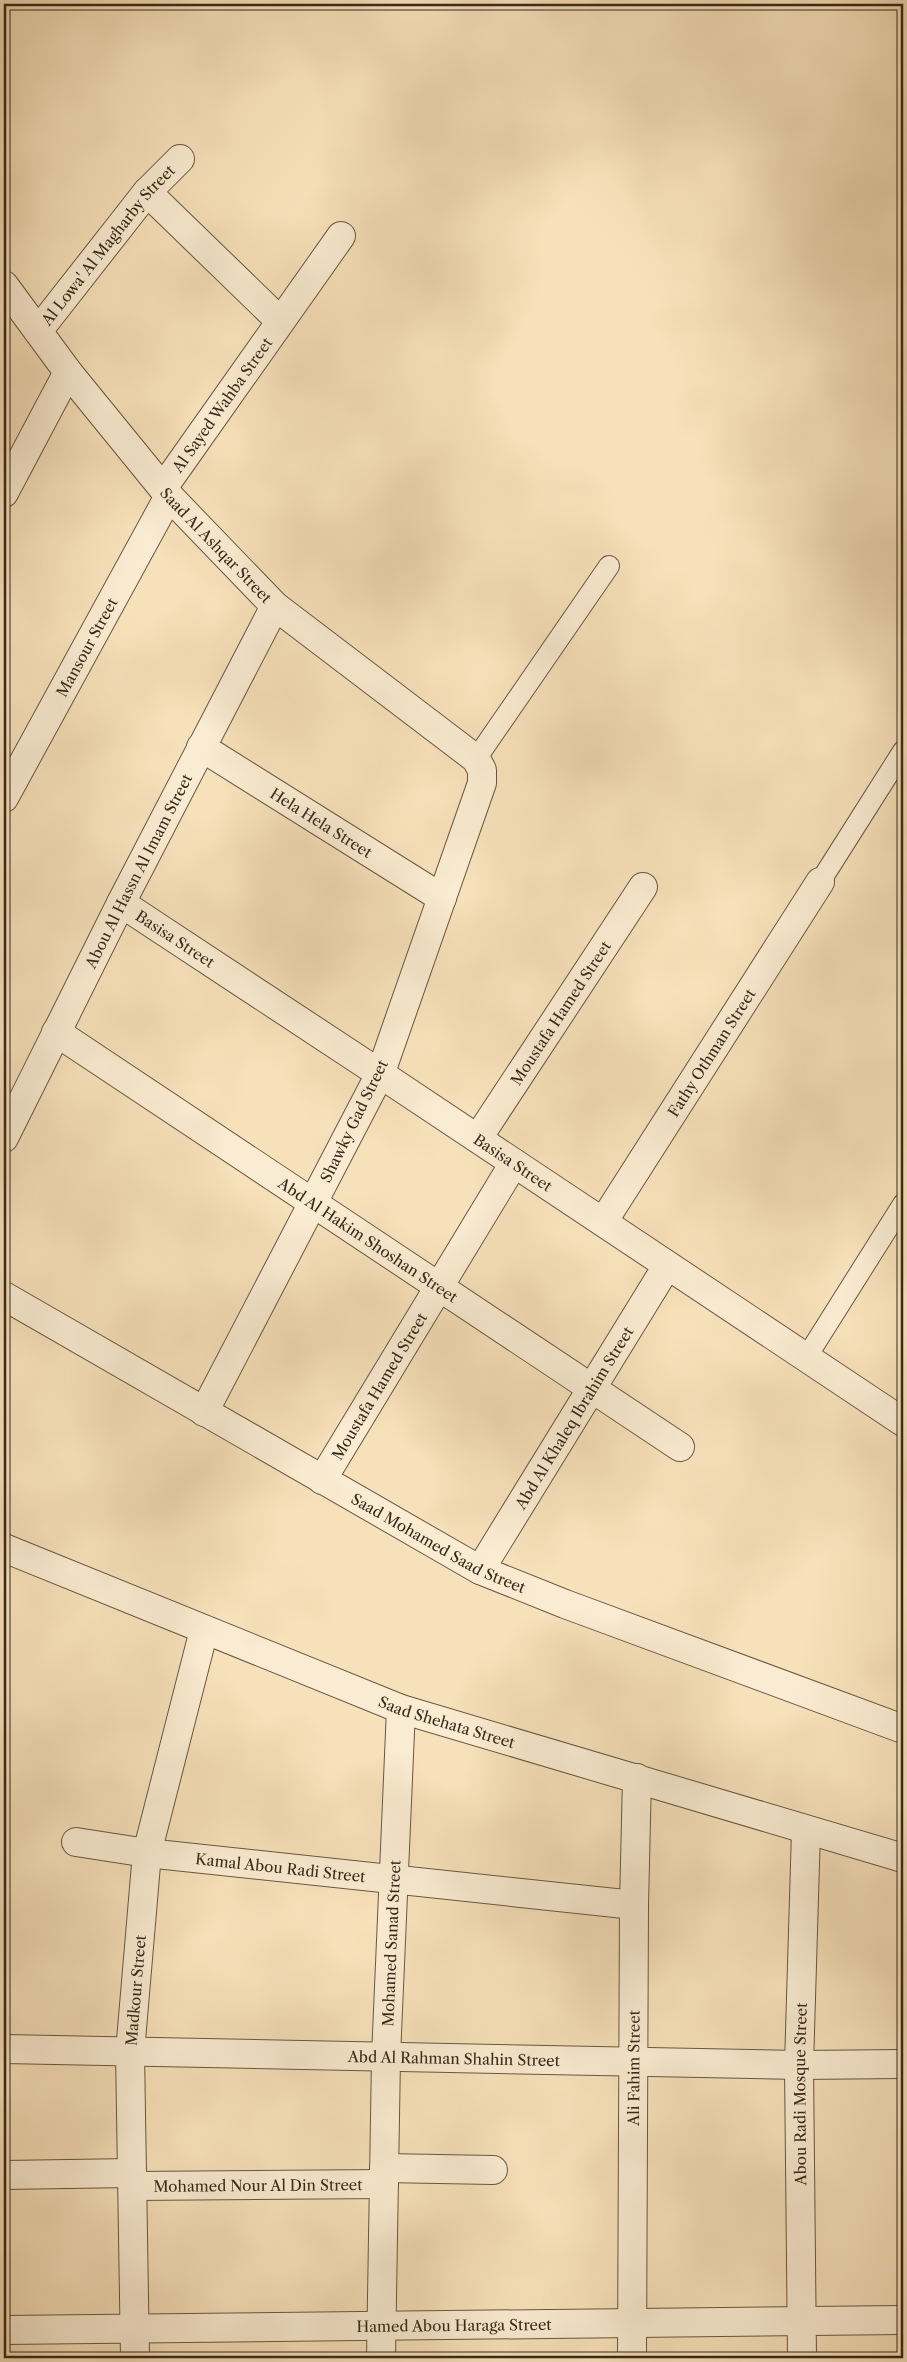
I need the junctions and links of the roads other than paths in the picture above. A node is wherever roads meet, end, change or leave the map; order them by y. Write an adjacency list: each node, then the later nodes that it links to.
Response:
1 (180, 159): 2 (street, Al Lowa' Al Magharby Street)
2 (147, 192): 5 (street, Al Sayed Wahba Street); 6 (street, Al Lowa' Al Magharby Street)
3 (341, 236): 5 (street, Al Sayed Wahba Street)
4 (4, 286): 6 (street, Saad Al Ashqar Street)
5 (280, 321): 8 (street, Al Sayed Wahba Street)
6 (38, 331): 7 (street, Saad Al Ashqar Street)
7 (68, 372): 8 (street, Saad Al Ashqar Street); 9 (street)
8 (166, 492): 11 (street, Saad Al Ashqar Street); 15 (street, Mansour Street)
9 (4, 493)
10 (609, 566): 14 (lane)
11 (275, 606): 12 (street, Abou Al Hassn Al Imam Street); 14 (street, Saad Al Ashqar Street)
12 (201, 747): 18 (street, Hela Hela Street); 19 (street, Abou Al Hassn Al Imam Street)
13 (903, 751): 16 (lane)
14 (476, 759): 18 (street, Shawky Gad Street)
15 (4, 798)
16 (820, 882): 27 (street, Fathy Othman Street)
17 (643, 887): 23 (street, Moustafa Hamed Street)
18 (442, 898): 21 (street, Shawky Gad Street)
19 (121, 903): 20 (street, Abou Al Hassn Al Imam Street); 21 (street, Basisa Street)
20 (56, 1032): 22 (street, Abou Al Hassn Al Imam Street); 25 (street, Abd Al Hakim Shoshan Street)
21 (381, 1072): 23 (street, Basisa Street); 25 (street, Shawky Gad Street)
22 (4, 1138)
23 (478, 1138): 24 (street, Basisa Street)
24 (514, 1162): 27 (street, Basisa Street); 29 (street, Moustafa Hamed Street)
25 (313, 1203): 29 (street, Abd Al Hakim Shoshan Street); 33 (street, Shawky Gad Street)
26 (903, 1204): 31 (lane)
27 (603, 1222): 28 (street, Basisa Street)
28 (667, 1266): 31 (street, Basisa Street); 32 (street, Abd Al Khaleq Ibrahim Street)
29 (439, 1287): 32 (street, Abd Al Hakim Shoshan Street); 36 (street, Moustafa Hamed Street)
30 (4, 1296): 33 (street, Saad Mohamed Saad Street)
31 (806, 1358): 34 (street, Basisa Street)
32 (592, 1388): 35 (street, Abd Al Hakim Shoshan Street); 38 (street, Abd Al Khaleq Ibrahim Street)
33 (204, 1412): 36 (street, Saad Mohamed Saad Street)
34 (903, 1422)
35 (680, 1447)
36 (322, 1480): 38 (street, Saad Mohamed Saad Street)
37 (4, 1548): 39 (street, Saad Shehata Street)
38 (480, 1570): 41 (street, Saad Mohamed Saad Street)
39 (204, 1630): 40 (street, Saad Shehata Street); 45 (street, Madkour Street)
40 (401, 1709): 42 (street, Saad Shehata Street); 47 (street, Mohamed Sanad Street)
41 (903, 1729)
42 (637, 1778): 43 (street, Saad Shehata Street); 48 (street, Ali Fahim Street)
43 (806, 1831): 46 (street, Saad Shehata Street); 54 (street, Abou Radi Mosque Street)
44 (76, 1842): 45 (street, Kamal Abou Radi Street)
45 (146, 1854): 47 (street, Kamal Abou Radi Street); 50 (street, Madkour Street)
46 (903, 1858)
47 (393, 1879): 48 (street, Kamal Abou Radi Street); 51 (street, Mohamed Sanad Street)
48 (634, 1905): 52 (street, Ali Fahim Street)
49 (4, 2049): 50 (street, Abd Al Rahman Shahin Street)
50 (130, 2052): 51 (street, Abd Al Rahman Shahin Street); 58 (street, Madkour Street)
51 (386, 2057): 52 (street, Abd Al Rahman Shahin Street); 57 (street, Mohamed Sanad Street)
52 (634, 2062): 54 (street, Abd Al Rahman Shahin Street); 61 (street, Ali Fahim Street)
53 (903, 2064): 54 (street, Abd Al Rahman Shahin Street)
54 (799, 2065): 60 (street, Abou Radi Mosque Street)
55 (493, 2170): 57 (street, Mohamed Nour Al Din Street)
56 (4, 2175): 58 (street, Mohamed Nour Al Din Street)
57 (384, 2176): 58 (street, Mohamed Nour Al Din Street); 62 (street, Mohamed Sanad Street)
58 (132, 2179): 63 (street, Madkour Street)
59 (903, 2320): 60 (street, Hamed Abou Haraga Street)
60 (802, 2322): 61 (street, Hamed Abou Haraga Street); 68 (street, Abou Radi Mosque Street)
61 (632, 2323): 62 (street, Hamed Abou Haraga Street); 67 (street, Ali Fahim Street)
62 (381, 2326): 63 (street, Hamed Abou Haraga Street); 66 (street, Mohamed Sanad Street)
63 (135, 2329): 64 (street, Hamed Abou Haraga Street); 65 (street, Madkour Street)
64 (4, 2330)
65 (135, 2358)
66 (381, 2358)
67 (632, 2358)
68 (802, 2358)

